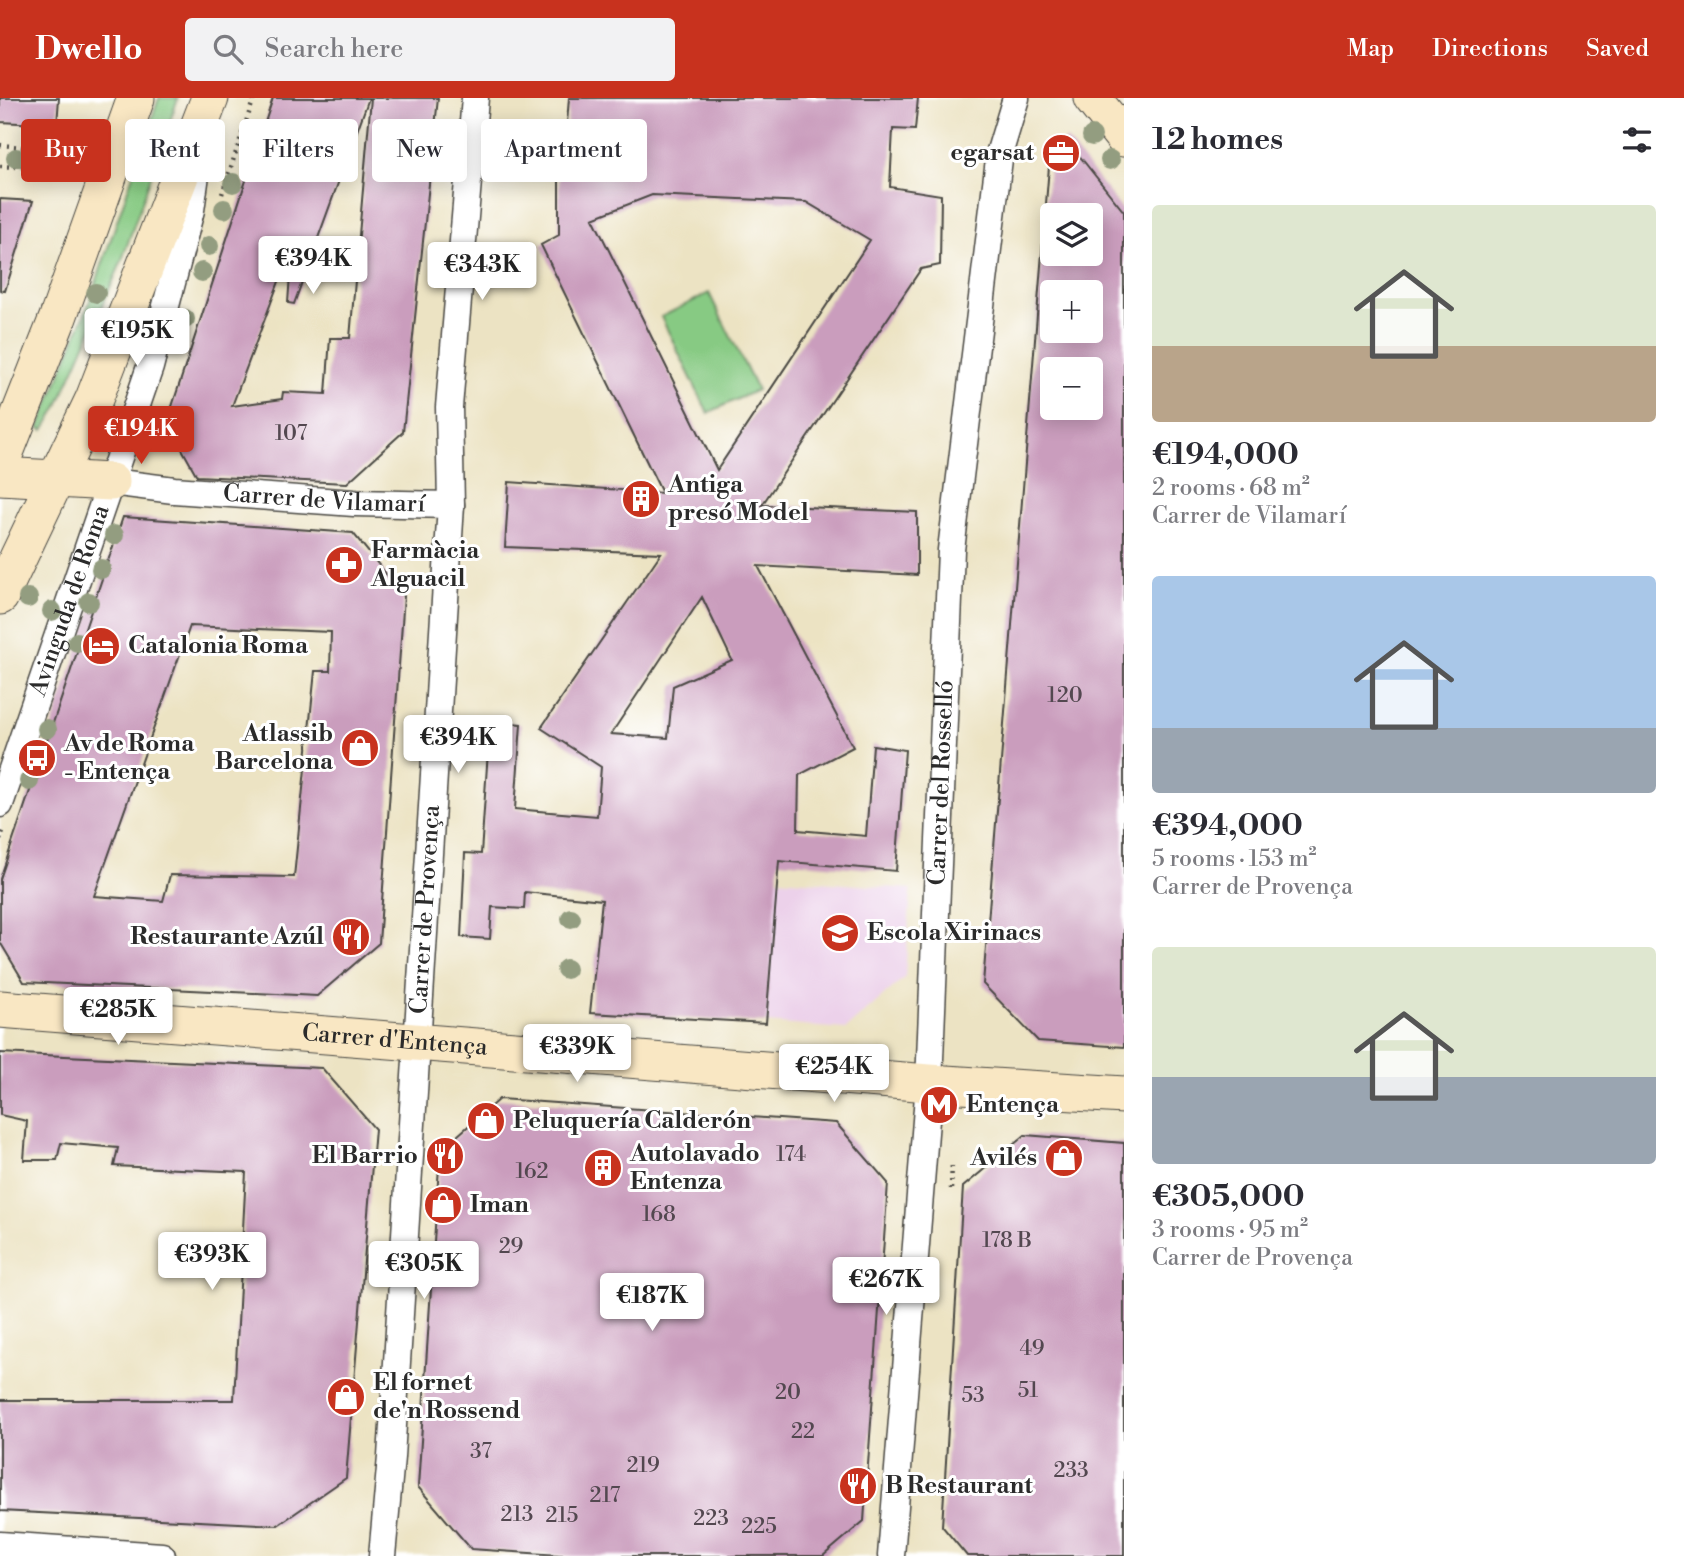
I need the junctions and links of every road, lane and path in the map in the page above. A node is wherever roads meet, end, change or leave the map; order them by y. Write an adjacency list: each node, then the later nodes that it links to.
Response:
1 (136, 98): 11 (main road)
2 (475, 98): 15 (street, Carrer de Provença)
3 (1016, 98): 20 (street, Carrer del Rosselló)
4 (1092, 98): 6 (main road)
5 (208, 104): 13 (main road, Avinguda de Roma); 14 (street, Avinguda de Roma)
6 (1124, 138)
7 (0, 145): 8 (path)
8 (21, 147)
9 (0, 166): 10 (path)
10 (21, 167)
11 (0, 465)
12 (0, 476): 13 (main road)
13 (55, 479): 14 (main road); 16 (main road, Avinguda de Roma)
14 (111, 482): 15 (street, Carrer de Vilamarí); 17 (street, Avinguda de Roma)
15 (451, 505): 19 (street, Carrer de Provença)
16 (0, 596)
17 (0, 804)
18 (0, 1009): 19 (main road, Carrer d'Entença)
19 (416, 1042): 20 (main road, Carrer d'Entença); 26 (street, Carrer de Provença)
20 (929, 1083): 21 (main road, Carrer d'Entença); 27 (street, Carrer del Rosselló)
21 (1124, 1095)
22 (952, 1163): 23 (path)
23 (951, 1189)
24 (0, 1545): 25 (street)
25 (162, 1556)
26 (382, 1556)
27 (891, 1556)

